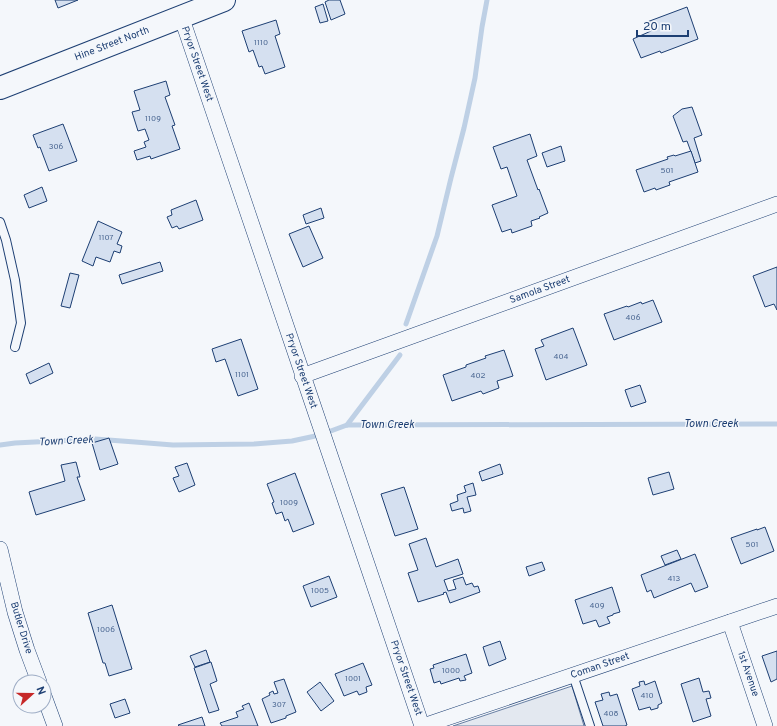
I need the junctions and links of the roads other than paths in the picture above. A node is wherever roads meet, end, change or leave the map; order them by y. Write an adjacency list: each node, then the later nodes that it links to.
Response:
1 (224, 0): 2 (street, Hine Street North)
2 (181, 16): 3 (street, Hine Street North); 7 (street, Pryor Street West)
3 (0, 88)
4 (777, 204): 7 (street, Samola Street)
5 (0, 222): 6 (lane)
6 (15, 347)
7 (302, 376): 15 (street, Pryor Street West)
8 (0, 549): 11 (street, Butler Drive)
9 (777, 606): 10 (street, Coman Street)
10 (730, 622): 12 (street, Coman Street); 17 (street, 1st Avenue)
11 (36, 674)
12 (574, 675): 15 (street, Coman Street); 16 (lane)
13 (51, 714): 14 (street)
14 (55, 726)
15 (422, 726)
16 (590, 726)
17 (765, 726)

